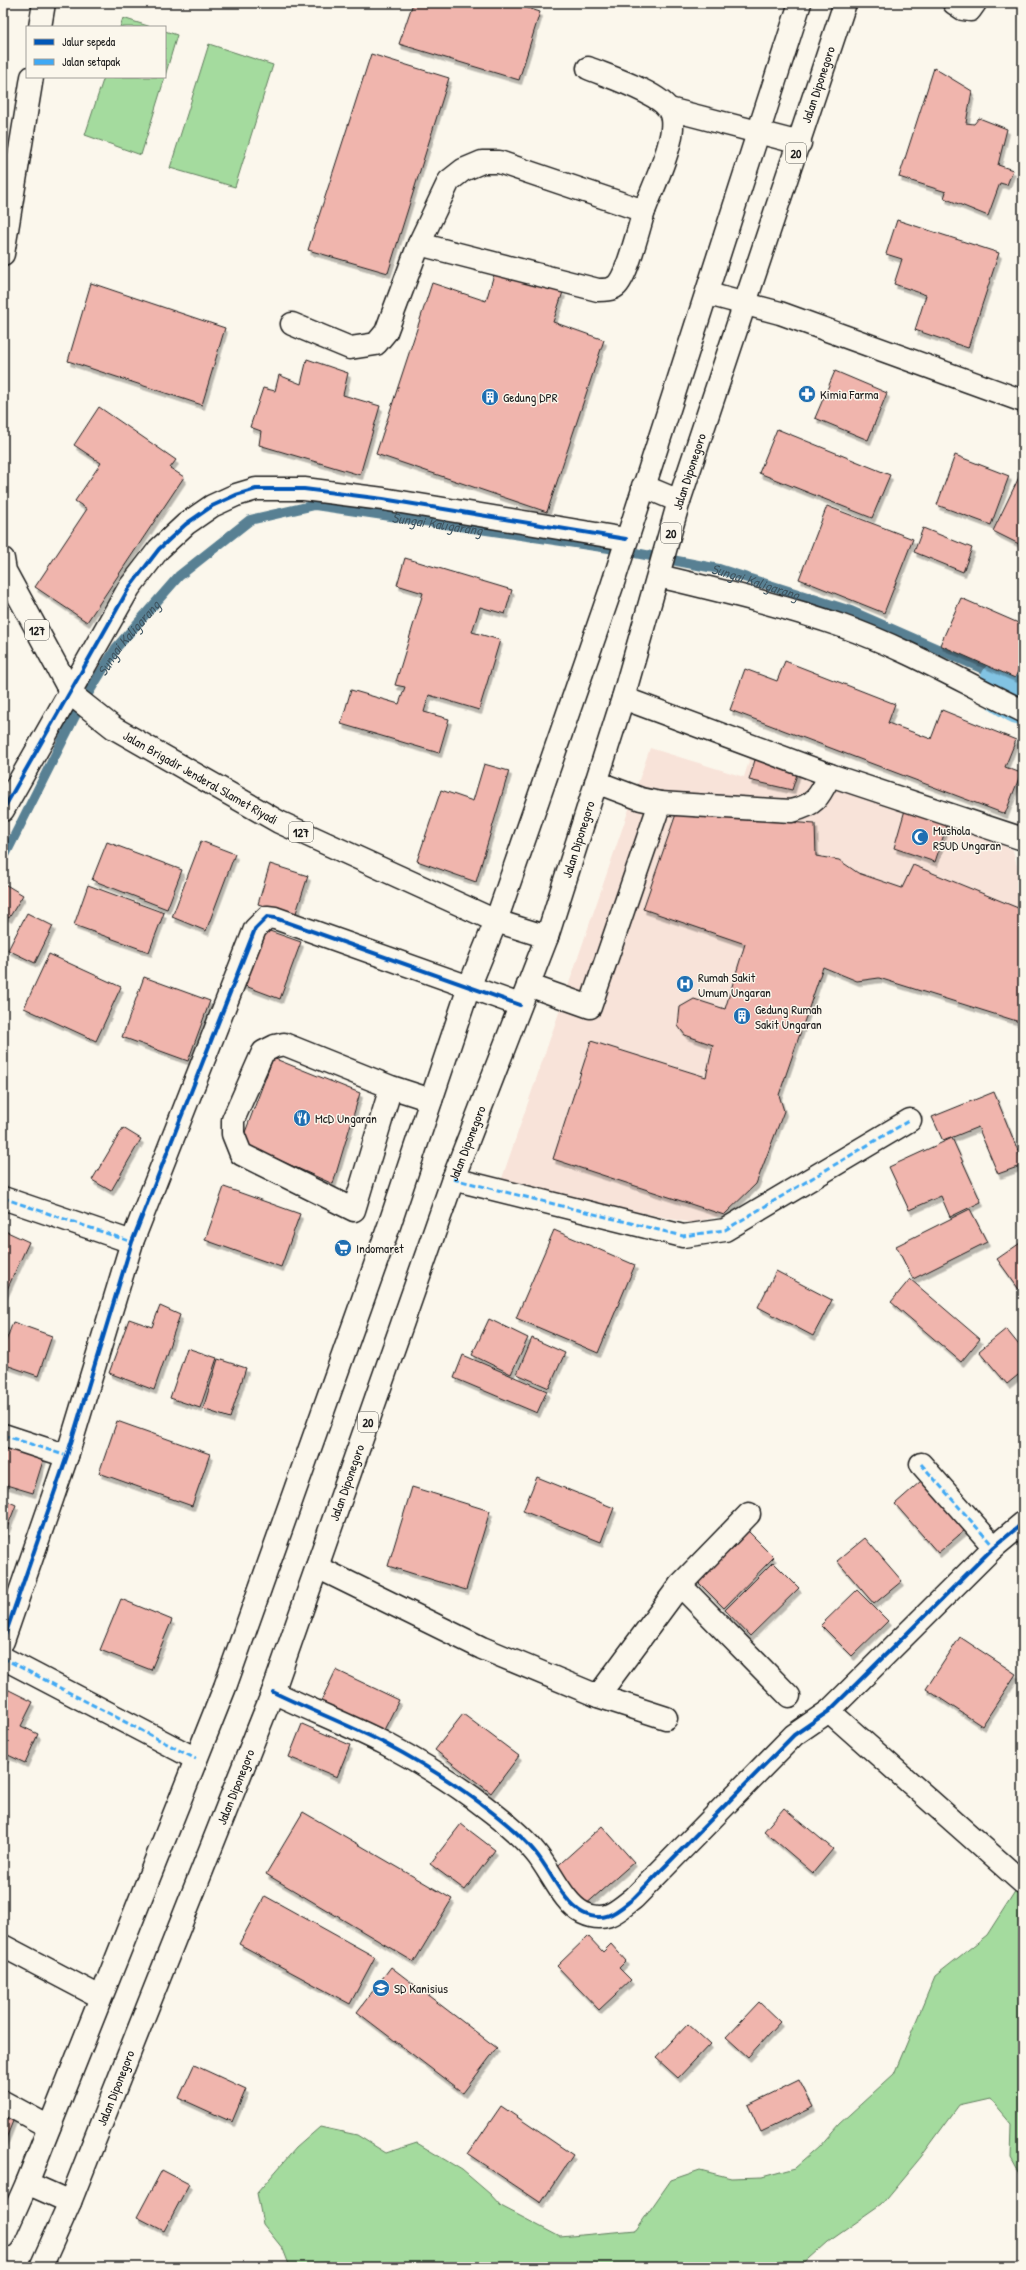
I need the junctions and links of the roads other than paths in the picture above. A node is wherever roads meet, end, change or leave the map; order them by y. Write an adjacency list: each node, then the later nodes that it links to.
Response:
1 (44, 3): 6 (main road)
2 (800, 3): 10 (main road)
3 (845, 3): 11 (main road, Jalan Diponegoro / 20)
4 (954, 3): 5 (main road)
5 (975, 3)
6 (40, 26)
7 (588, 68): 9 (main road)
8 (32, 78): 14 (main road)
9 (669, 109): 10 (main road); 12 (main road)
10 (759, 132): 11 (main road); 15 (main road)
11 (800, 142): 16 (main road, Jalan Diponegoro / 20)
12 (644, 211): 13 (main road); 13 (main road)
13 (419, 244): 17 (main road)
14 (3, 254)
15 (708, 294): 16 (main road); 19 (main road)
16 (745, 302): 18 (main road); 20 (main road, Jalan Diponegoro / 20)
17 (292, 324)
18 (1023, 401)
19 (643, 486): 20 (main road); 21 (main road)
20 (680, 501): 23 (main road, Jalan Diponegoro / 20)
21 (624, 544): 24 (main road); 32 (main road)
22 (3, 559): 24 (main road, Jalan Brigadir Jenderal Slamet Riyadi / 127)
23 (660, 571): 25 (main road, Jalan Diponegoro / 20); 26 (main road)
24 (73, 694): 30 (main road); 32 (main road, Jalan Brigadir Jenderal Slamet Riyadi / 127)
25 (623, 698): 27 (main road); 28 (main road, Jalan Diponegoro / 20)
26 (1023, 711)
27 (830, 775): 29 (main road); 31 (main road)
28 (596, 782): 29 (main road); 33 (main road, Jalan Diponegoro / 20)
29 (660, 803): 35 (main road)
30 (3, 810)
31 (1023, 839)
32 (496, 921): 33 (main road, Jalan Brigadir Jenderal Slamet Riyadi); 34 (main road)
33 (547, 937): 35 (main road, Jalan Diponegoro / 20)
34 (469, 987): 35 (main road); 37 (main road); 41 (main road)
35 (524, 995): 39 (main road, Jalan Diponegoro / 20)
36 (391, 1087): 36 (main road); 37 (main road)
37 (431, 1100): 57 (main road)
38 (910, 1120): 39 (main road)
39 (453, 1178): 48 (main road, Jalan Diponegoro / 20)
40 (3, 1198): 41 (main road)
41 (132, 1242): 43 (main road)
42 (3, 1435): 43 (main road)
43 (67, 1456): 50 (main road)
44 (920, 1464): 47 (main road)
45 (749, 1514): 49 (main road)
46 (1023, 1523): 47 (main road)
47 (994, 1547): 55 (main road)
48 (317, 1567): 52 (main road, Jalan Diponegoro / 20); 53 (main road)
49 (680, 1584): 53 (main road); 54 (main road)
50 (3, 1641)
51 (3, 1658): 57 (main road)
52 (273, 1692): 55 (main road); 64 (main road, Jalan Diponegoro / 20)
53 (598, 1696): 56 (main road)
54 (789, 1696)
55 (828, 1711): 58 (main road)
56 (666, 1718)
57 (196, 1759): 60 (main road)
58 (1023, 1883)
59 (3, 1946): 60 (main road)
60 (100, 1997): 62 (main road)
61 (3, 2102): 62 (main road)
62 (49, 2127): 63 (main road)
63 (27, 2183): 64 (main road); 65 (main road)
64 (70, 2202): 66 (main road, Jalan Diponegoro / 20)
65 (3, 2237)
66 (42, 2267)

